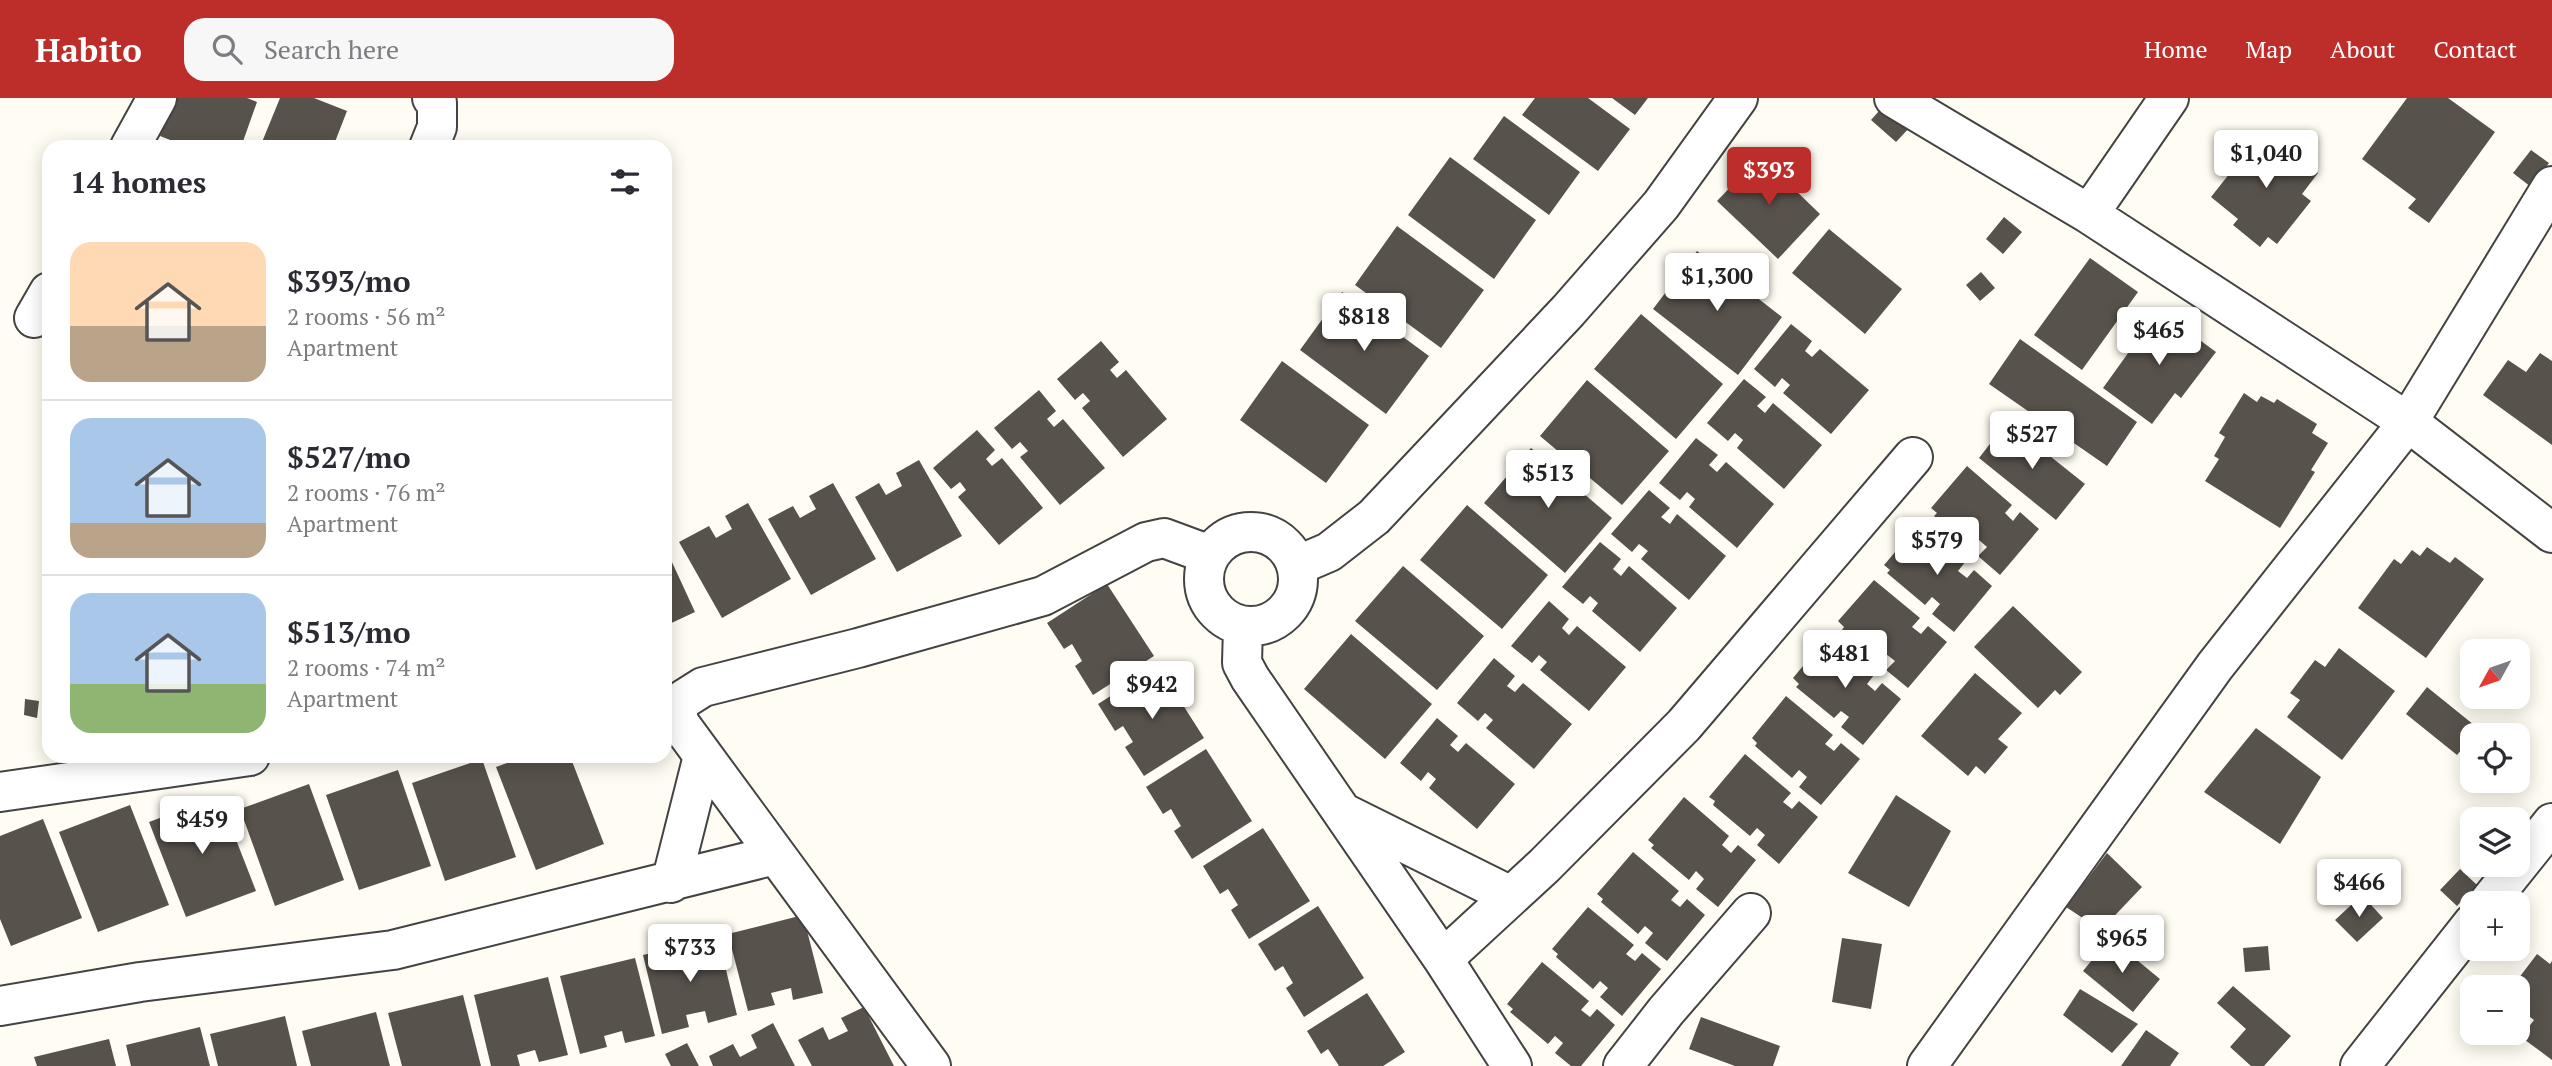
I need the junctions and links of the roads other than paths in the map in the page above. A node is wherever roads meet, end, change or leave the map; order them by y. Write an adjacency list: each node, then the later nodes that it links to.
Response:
1 (157, 98): 6 (street)
2 (432, 98): 7 (street)
3 (1738, 98): 14 (street)
4 (1894, 98): 9 (street)
5 (2169, 98): 9 (street)
6 (134, 140)
7 (432, 140)
8 (2552, 186): 10 (street)
9 (2089, 214): 10 (street)
10 (2408, 422): 12 (street); 32 (street)
11 (1913, 457): 24 (street)
12 (2552, 533)
13 (1210, 555): 14 (street); 15 (street); 16 (street)
14 (1296, 564): 15 (street)
15 (1243, 627): 19 (street)
16 (703, 756): 21 (street); 22 (street)
17 (201, 763): 18 (street)
18 (0, 792)
19 (1342, 812): 24 (street); 27 (street)
20 (2552, 823): 23 (street)
21 (775, 855): 22 (street); 29 (street)
22 (671, 883): 28 (street)
23 (2498, 891)
24 (1511, 896): 27 (street)
25 (1751, 914): 31 (street)
26 (2460, 939): 33 (street)
27 (1443, 959): 30 (street)
28 (0, 1006)
29 (931, 1066)
30 (1512, 1066)
31 (1623, 1066)
32 (1927, 1066)
33 (2360, 1066)

